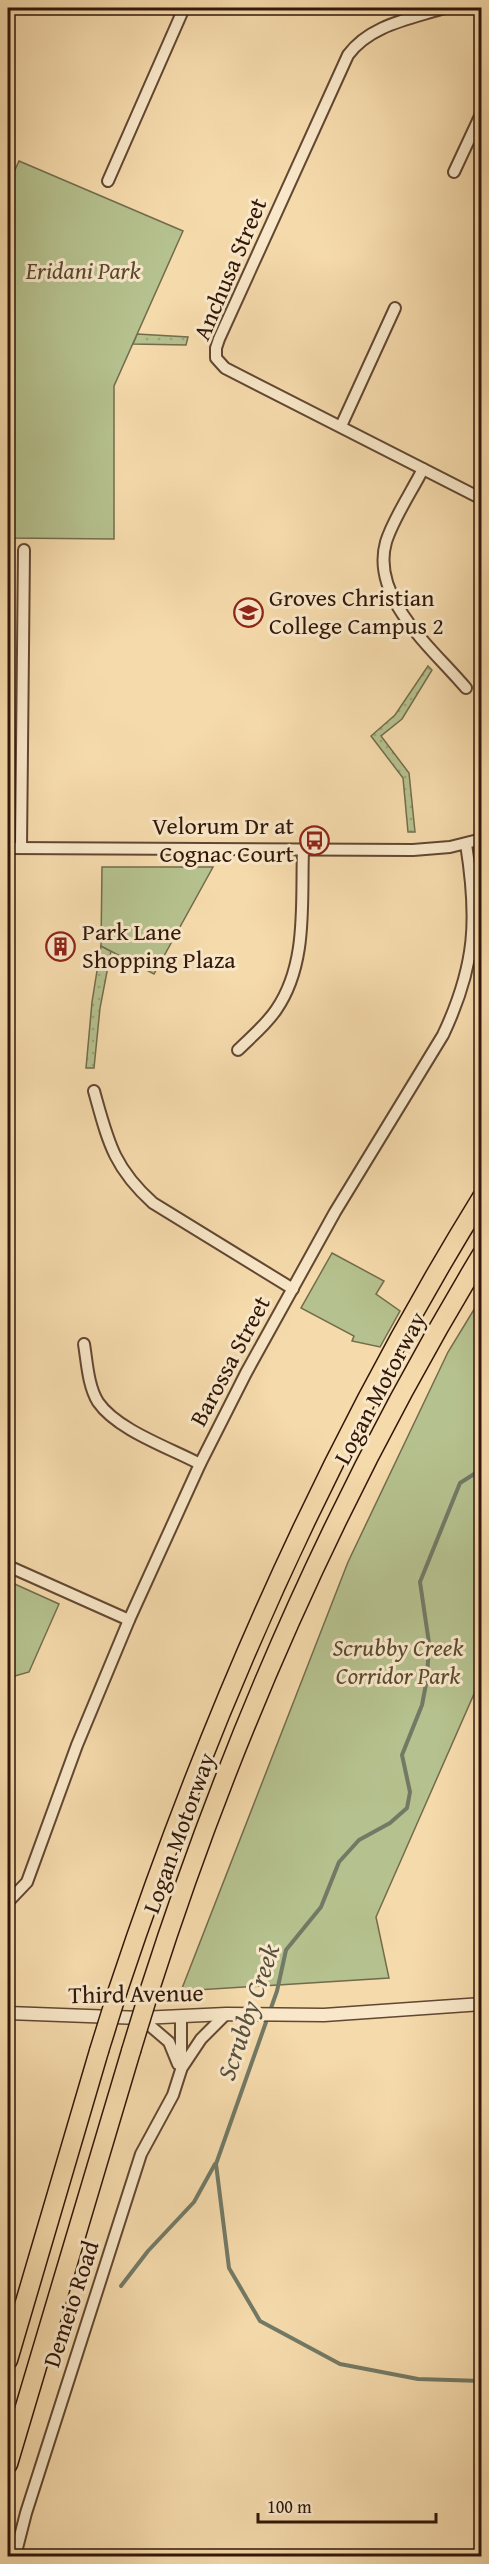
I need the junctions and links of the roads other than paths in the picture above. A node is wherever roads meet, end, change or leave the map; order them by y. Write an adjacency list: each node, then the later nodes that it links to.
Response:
1 (184, 8): 5 (street)
2 (439, 8): 7 (street, Anchusa Street)
3 (482, 112): 4 (street)
4 (454, 172)
5 (108, 181)
6 (395, 308): 7 (street)
7 (341, 426): 8 (street, Anchusa Street)
8 (423, 469): 9 (street, Anchusa Street); 11 (street)
9 (482, 499)
10 (24, 550): 15 (street)
11 (466, 688)
12 (482, 839): 13 (street)
13 (466, 844): 16 (street); 21 (street, Barossa Street)
14 (8, 848): 15 (street)
15 (21, 848): 16 (street)
16 (303, 850): 17 (street)
17 (238, 1050)
18 (94, 1091): 21 (street)
19 (482, 1197): 33 (highway, Logan Motorway, bridge)
20 (482, 1254): 34 (highway, Logan Motorway, bridge)
21 (293, 1289): 23 (street, Barossa Street)
22 (84, 1344): 23 (street)
23 (200, 1464): 25 (street, Barossa Street)
24 (8, 1566): 25 (street)
25 (129, 1620): 26 (street, Barossa Street)
26 (8, 1902)
27 (482, 2004): 29 (street, Third Avenue)
28 (8, 2013): 31 (street, Third Avenue)
29 (226, 2014): 30 (street, Third Avenue); 32 (street, Demeio Road)
30 (181, 2016): 31 (street, Third Avenue); 32 (street, Demeio Road)
31 (141, 2018): 32 (street)
32 (181, 2070): 35 (street, Demeio Road)
33 (8, 2360)
34 (8, 2464)
35 (15, 2556)

